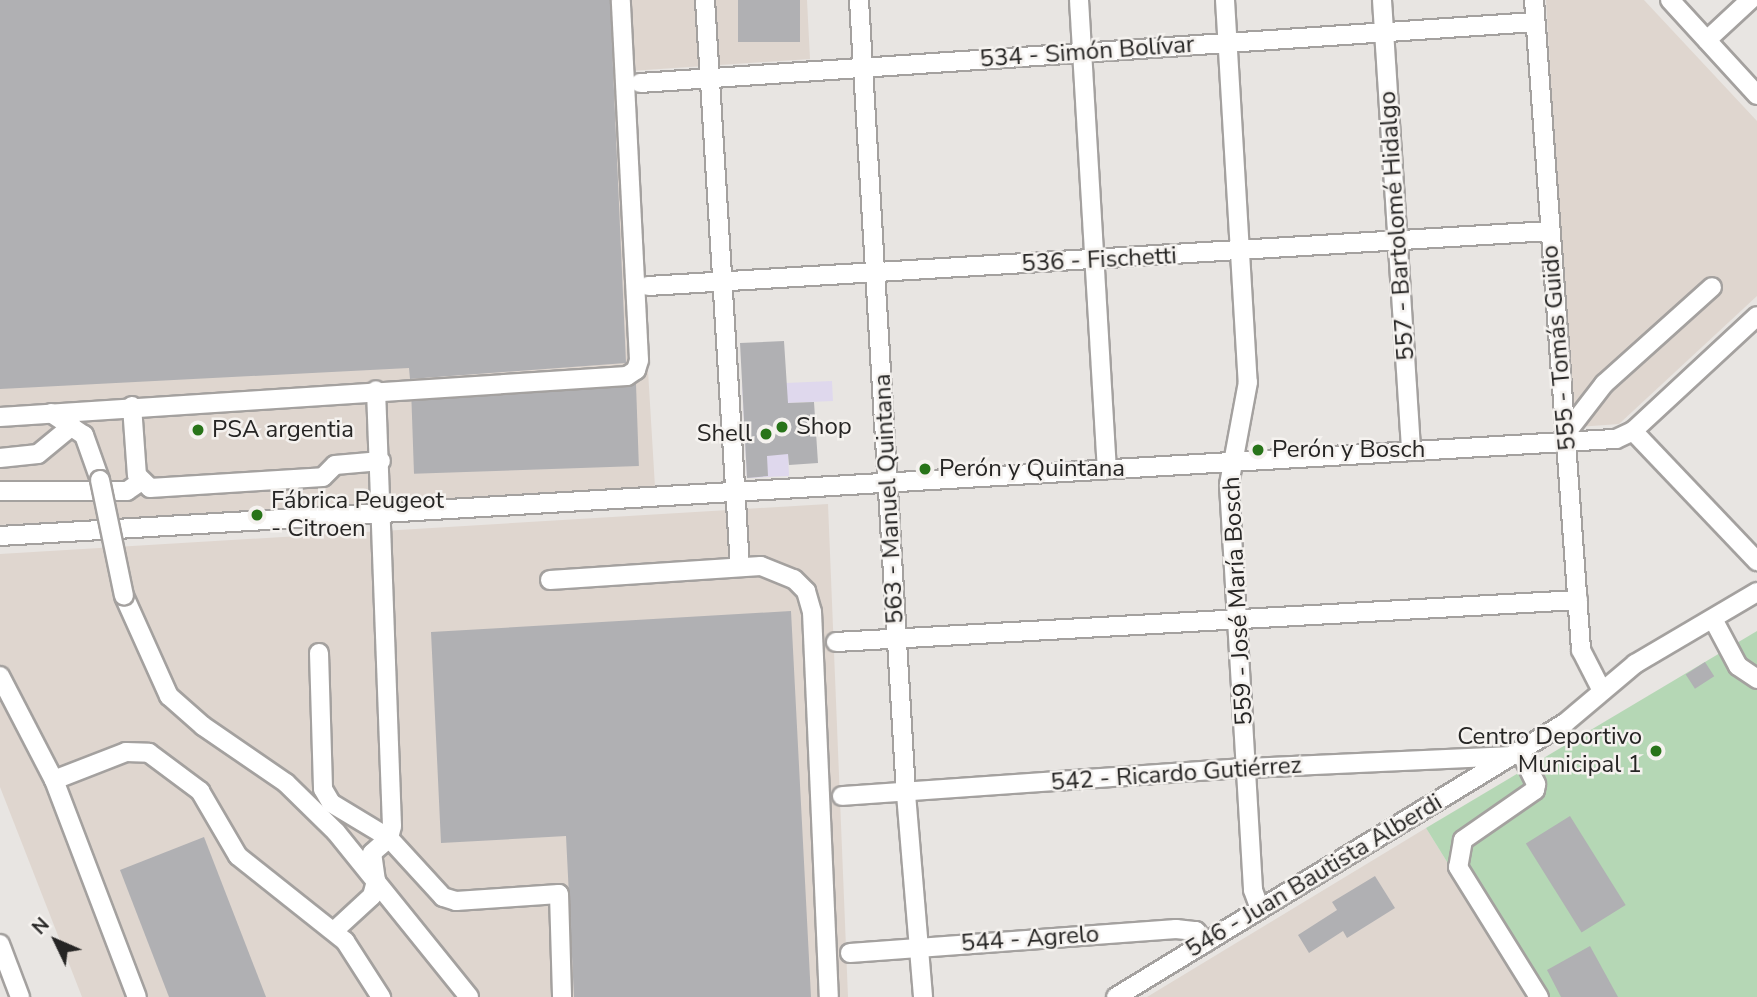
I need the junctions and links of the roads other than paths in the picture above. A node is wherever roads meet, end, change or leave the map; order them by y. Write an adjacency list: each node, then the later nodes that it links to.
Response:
1 (621, 0): 28 (street)
2 (705, 0): 16 (street)
3 (859, 0): 15 (street, 563 - Manuel Quintana)
4 (1079, 0): 14 (street)
5 (1225, 0): 13 (street, 559 - José María Bosch)
6 (1382, 0): 11 (street, 557 - Bartolomé Hidalgo)
7 (1534, 0): 10 (street, 555 - Tomás Guido)
8 (1670, 0): 12 (street)
9 (1750, 0): 12 (street)
10 (1535, 22): 11 (street, 534 - Simón Bolívar); 19 (street, 555 - Tomás Guido)
11 (1384, 32): 13 (street, 534 - Simón Bolívar); 20 (street, 557 - Bartolomé Hidalgo)
12 (1707, 40): 18 (street)
13 (1227, 43): 14 (street, 534 - Simón Bolívar); 21 (street, 559 - José María Bosch)
14 (1083, 52): 15 (street, 534 - Simón Bolívar); 22 (street)
15 (863, 66): 16 (street, 534 - Simón Bolívar); 23 (street, 563 - Manuel Quintana)
16 (709, 72): 17 (street, 534 - Simón Bolívar); 24 (street)
17 (640, 83)
18 (1757, 95)
19 (1549, 232): 20 (street, 536 - Fischetti); 34 (street, 555 - Tomás Guido)
20 (1399, 243): 21 (street, 536 - Fischetti); 35 (street, 557 - Bartolomé Hidalgo)
21 (1241, 252): 22 (street, 536 - Fischetti); 38 (street, 559 - José María Bosch)
22 (1094, 260): 23 (street, 536 - Fischetti); 39 (street)
23 (875, 273): 24 (street, 536 - Fischetti); 40 (street, 563 - Manuel Quintana)
24 (722, 282): 25 (street, 536 - Fischetti); 43 (street)
25 (648, 286)
26 (1712, 287): 34 (street)
27 (1757, 316): 33 (street)
28 (376, 390): 29 (street); 37 (street)
29 (132, 406): 30 (street); 41 (street)
30 (51, 414): 31 (street); 32 (street)
31 (0, 417)
32 (72, 426): 36 (street); 65 (street, bridge)
33 (1633, 431): 34 (street); 46 (street)
34 (1567, 438): 35 (street); 50 (street, 555 - Tomás Guido)
35 (1410, 451): 38 (street)
36 (0, 458)
37 (381, 461): 41 (street); 44 (street)
38 (1230, 464): 39 (street); 51 (street, 559 - José María Bosch)
39 (1107, 469): 40 (street)
40 (887, 481): 43 (street); 53 (street, 563 - Manuel Quintana)
41 (140, 482): 42 (street)
42 (0, 491)
43 (735, 492): 44 (street); 47 (street)
44 (384, 516): 45 (street); 64 (street)
45 (0, 536)
46 (1757, 561)
47 (740, 567): 48 (street); 77 (street)
48 (550, 580)
49 (1757, 592): 52 (street, 546 - Juan Bautista Alberdi)
50 (1577, 600): 51 (street); 58 (street, 555 - Tomás Guido)
51 (1239, 616): 53 (street); 60 (street, 559 - José María Bosch)
52 (1713, 619): 57 (street); 58 (street, 546 - Juan Bautista Alberdi)
53 (897, 636): 54 (street); 62 (street, 563 - Manuel Quintana)
54 (836, 642)
55 (318, 653): 64 (street)
56 (0, 676): 61 (street)
57 (1757, 679)
58 (1602, 691): 59 (street, 546 - Juan Bautista Alberdi)
59 (1515, 754): 60 (street, 542 - Ricardo Gutiérrez); 66 (street, 546 - Juan Bautista Alberdi); 80 (street)
60 (1246, 768): 62 (street, 542 - Ricardo Gutiérrez); 66 (street, 559 - José María Bosch)
61 (54, 780): 67 (street); 73 (street)
62 (906, 794): 63 (street, 542 - Ricardo Gutiérrez); 70 (street, 563 - Manuel Quintana)
63 (842, 796)
64 (389, 838): 65 (street); 76 (street)
65 (376, 881): 67 (street); 75 (street)
66 (1260, 909): 68 (street, 546 - Juan Bautista Alberdi)
67 (335, 930): 74 (street)
68 (1205, 943): 70 (street, 544 - Agrelo); 79 (street, 546 - Juan Bautista Alberdi)
69 (0, 944): 72 (street)
70 (919, 947): 71 (street, 544 - Agrelo); 78 (street, 563 - Manuel Quintana)
71 (850, 953)
72 (20, 997)
73 (137, 997)
74 (381, 997)
75 (470, 997)
76 (562, 997)
77 (829, 997)
78 (923, 997)
79 (1116, 997)
80 (1539, 997)

